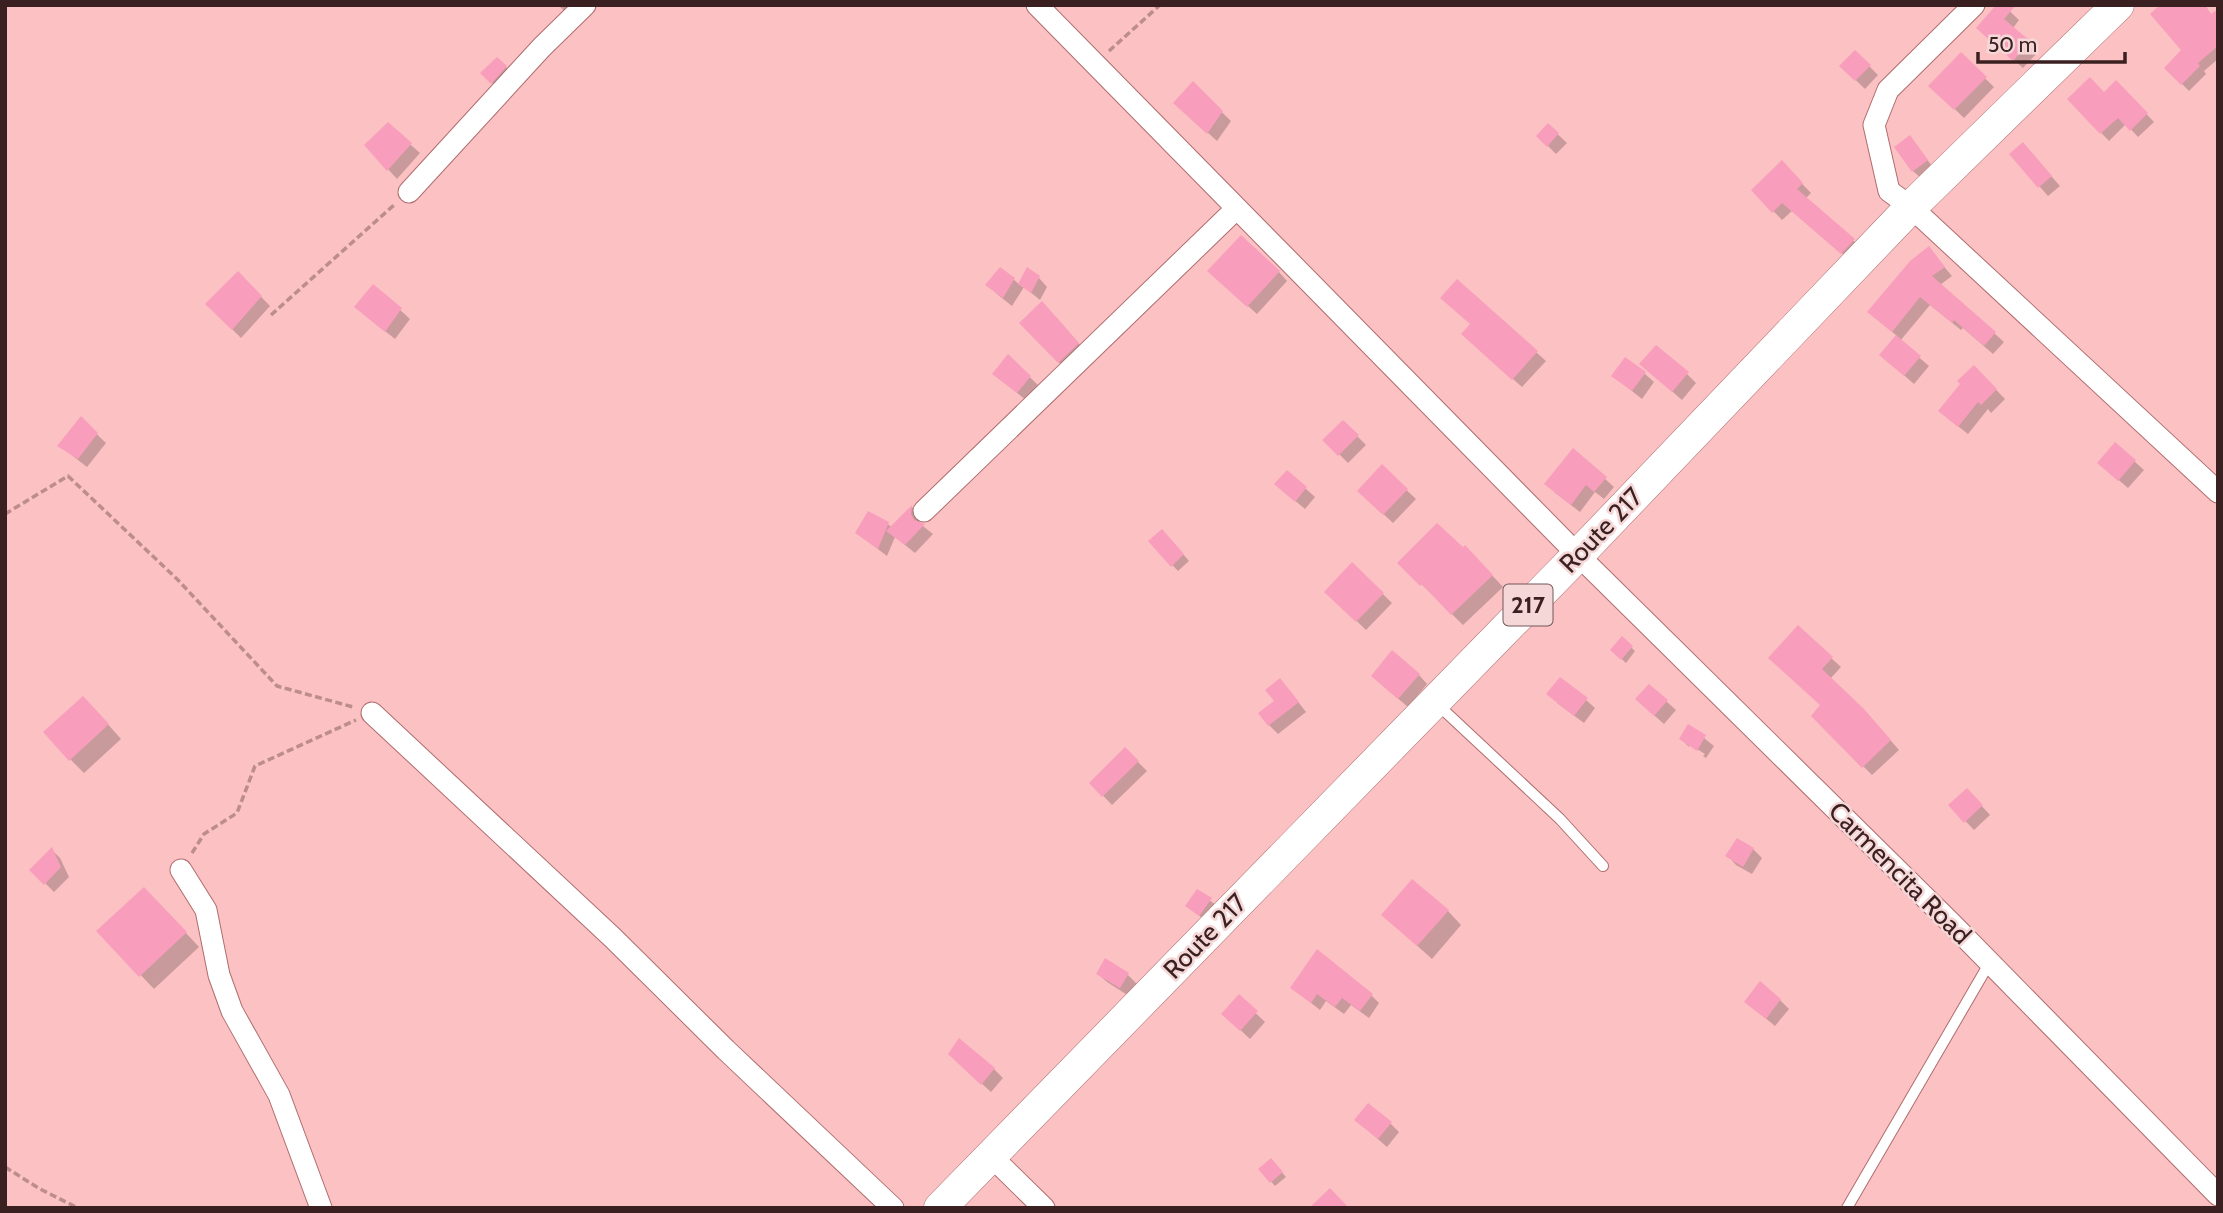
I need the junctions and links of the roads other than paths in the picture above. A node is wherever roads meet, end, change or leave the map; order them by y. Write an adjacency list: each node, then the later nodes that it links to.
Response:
1 (585, 5): 5 (street)
2 (1037, 5): 7 (street, Carmencita Road)
3 (1975, 5): 6 (street)
4 (2118, 5): 6 (main road, Route 217 / 217)
5 (409, 192)
6 (1911, 207): 8 (street); 10 (main road, Route 217 / 217)
7 (1236, 209): 9 (street); 10 (street, Carmencita Road)
8 (2218, 492)
9 (924, 511)
10 (1578, 555): 11 (main road, Route 217 / 217); 15 (street, Carmencita Road)
11 (1434, 701): 13 (lane); 16 (main road, Route 217 / 217)
12 (372, 713): 19 (street)
13 (1603, 866)
14 (181, 870): 18 (street)
15 (1990, 962): 17 (street, Carmencita Road); 22 (lane)
16 (991, 1156): 20 (main road, Route 217 / 217); 21 (street)
17 (2218, 1195)
18 (321, 1208)
19 (892, 1208)
20 (940, 1208)
21 (1044, 1208)
22 (1847, 1208)

